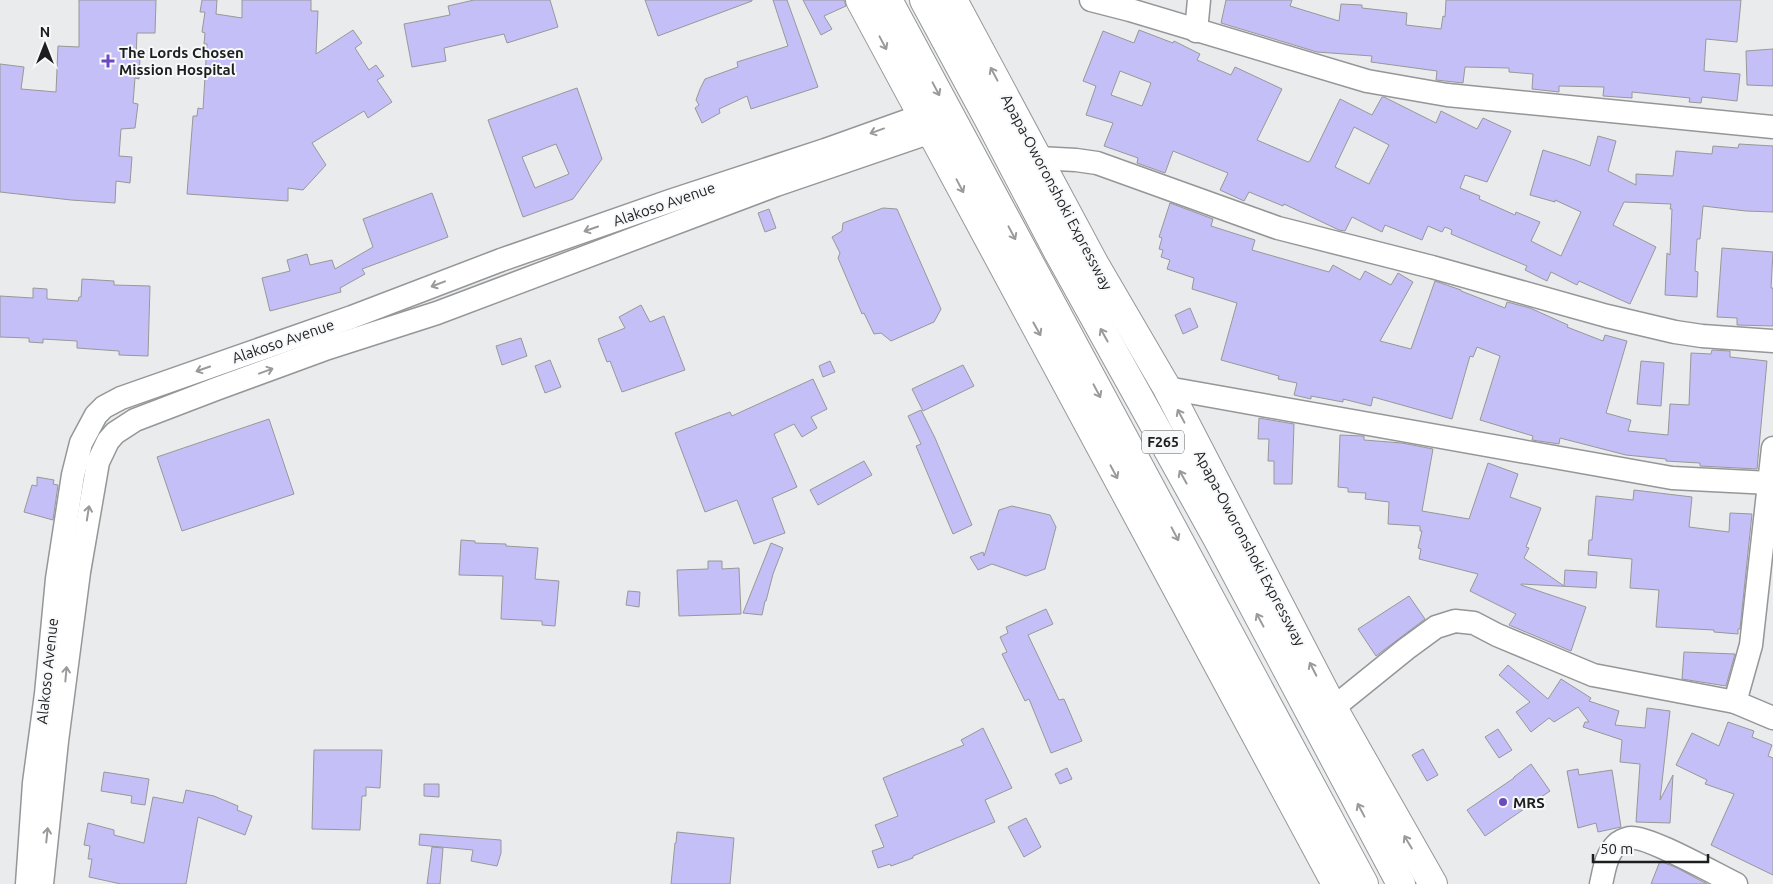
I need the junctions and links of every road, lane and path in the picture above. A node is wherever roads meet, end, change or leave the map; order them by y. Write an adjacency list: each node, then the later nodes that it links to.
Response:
1 (860, 0): 8 (main road, one-way to 8)
2 (888, 0): 21 (main road, F265, one-way to 21)
3 (924, 0): 22 (main road, Apapa-Oworonshoki Expressway / F265, one-way to 3)
4 (953, 0): 10 (main road, Apapa-Oworonshoki Expressway, one-way to 4)
5 (1091, 0): 7 (street)
6 (1199, 0): 7 (street)
7 (1196, 31): 9 (street)
8 (927, 123): 18 (street, Alakoso Avenue, one-way to 18); 19 (street, Alakoso Avenue, one-way to 8); 20 (main road, one-way to 20)
9 (1773, 128)
10 (1038, 158): 11 (street); 12 (main road, Apapa-Oworonshoki Expressway)
11 (1773, 341)
12 (1167, 388): 14 (street); 16 (main road, Apapa-Oworonshoki Expressway, one-way to 12)
13 (1773, 448): 14 (street)
14 (1770, 483): 15 (street)
15 (1734, 702): 16 (street); 17 (street)
16 (1334, 708): 23 (main road, Apapa-Oworonshoki Expressway, one-way to 16)
17 (1773, 718)
18 (27, 884)
19 (42, 884)
20 (1336, 884)
21 (1364, 884)
22 (1401, 884)
23 (1433, 884)
24 (1601, 884): 25 (street)
25 (1736, 884)

